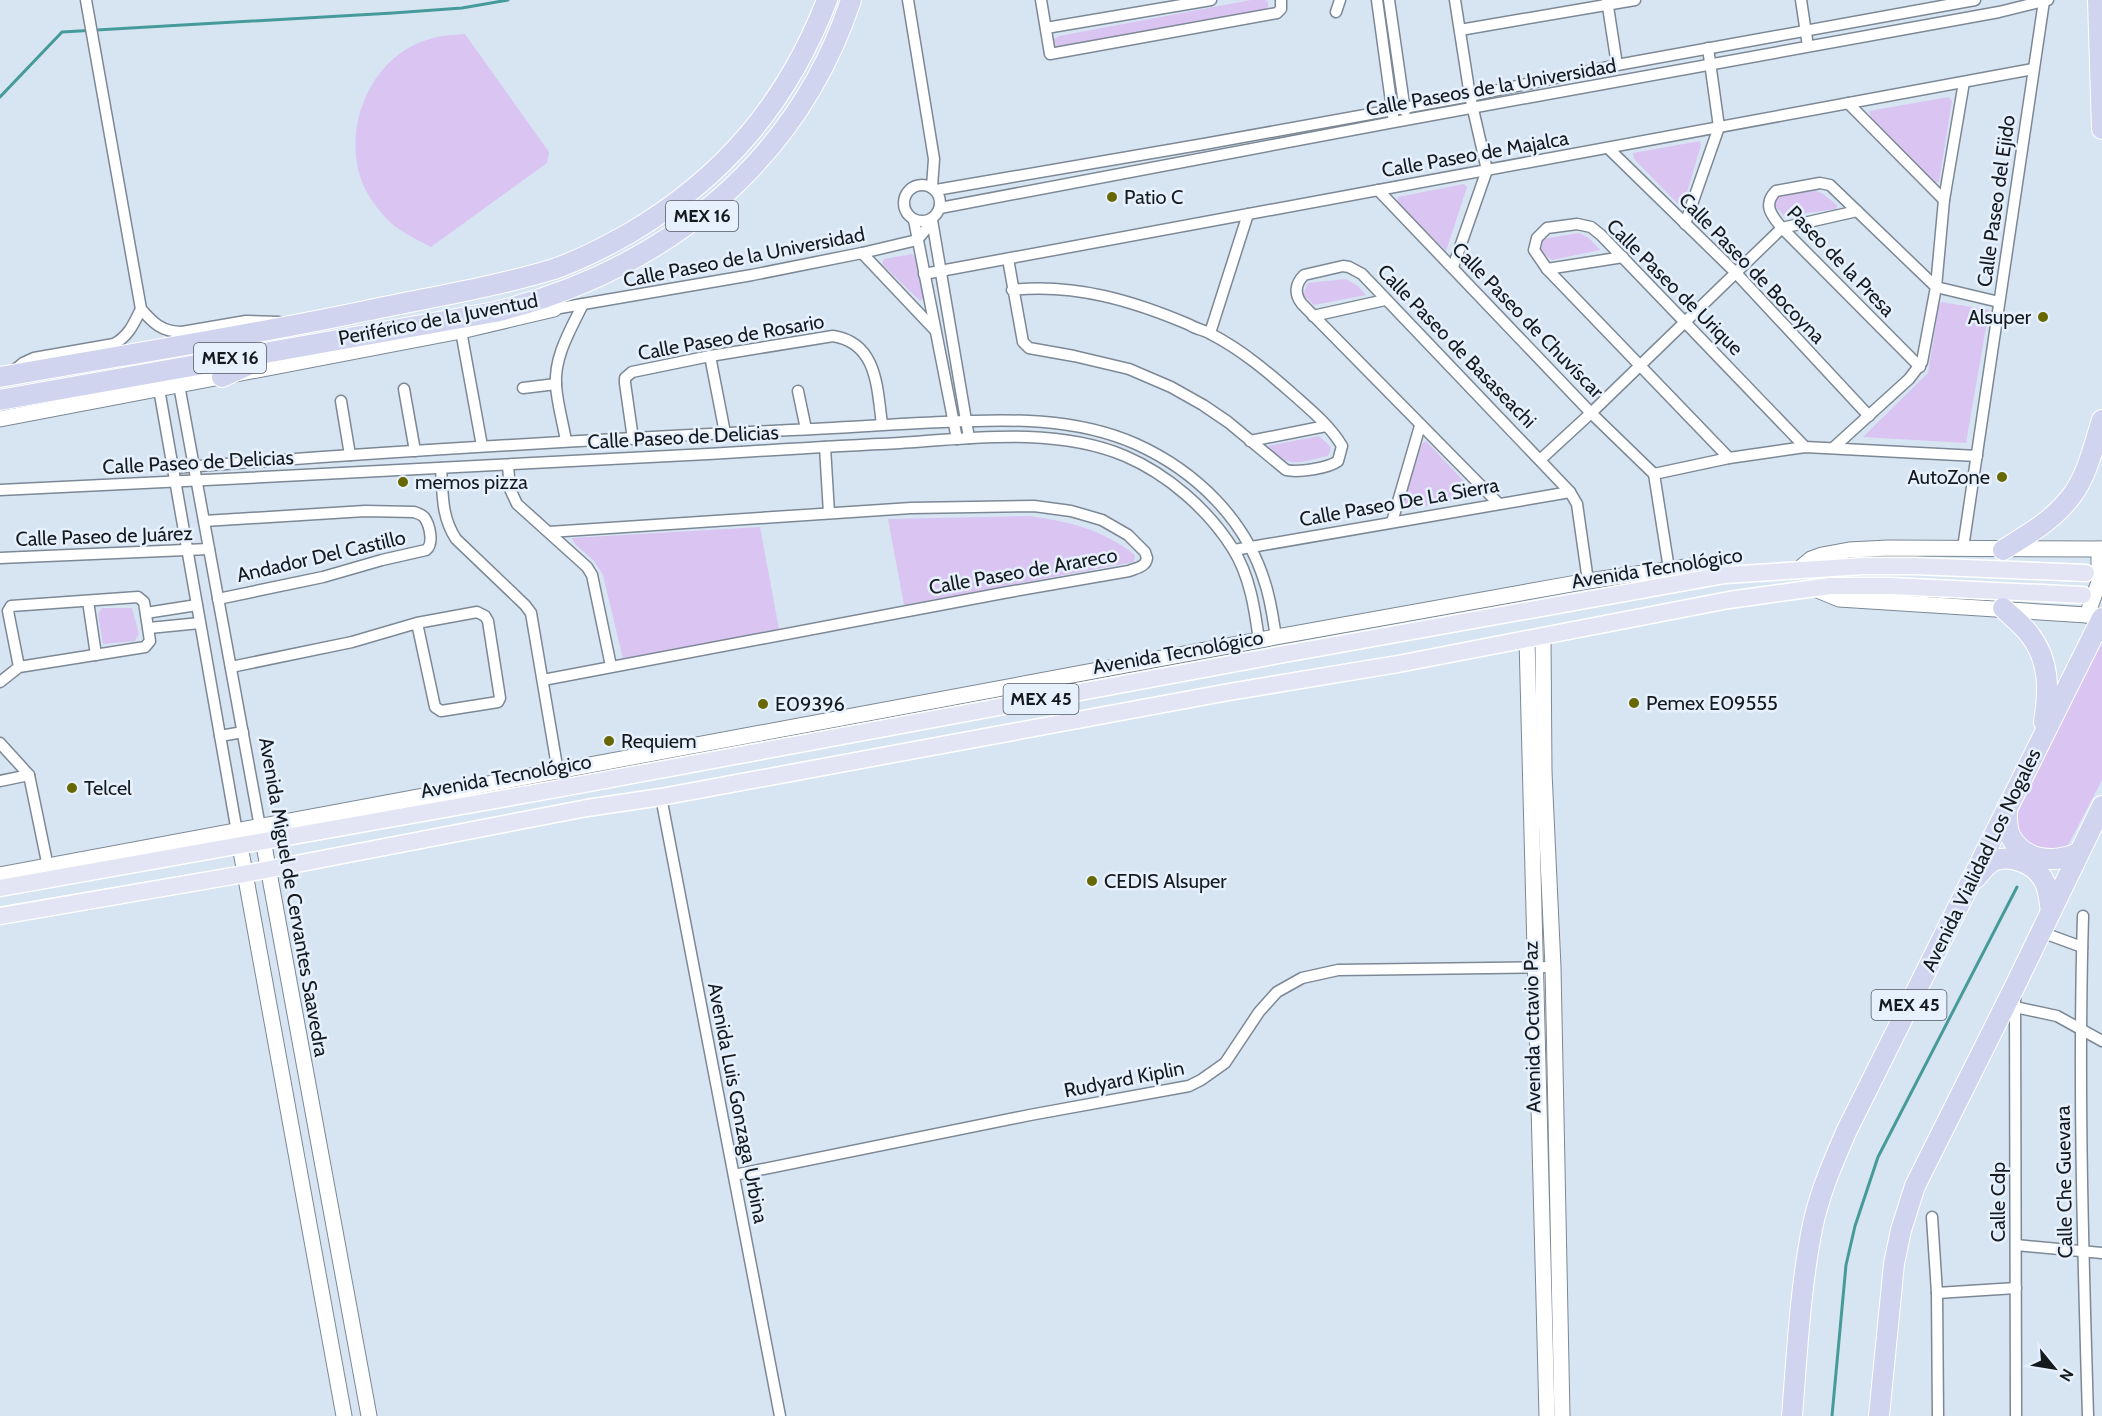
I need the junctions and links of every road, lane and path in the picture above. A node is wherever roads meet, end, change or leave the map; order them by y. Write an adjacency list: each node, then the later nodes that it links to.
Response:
1 (86, 0): 69 (street)
2 (827, 0): 74 (highway, Periférico de la Juventud / MEX 16)
3 (851, 0): 71 (highway, Periférico de la Juventud / MEX 16)
4 (908, 0): 44 (street)
5 (1041, 0): 21 (street)
6 (1211, 0): 21 (street)
7 (1340, 0): 19 (street)
8 (1377, 0): 33 (street)
9 (1389, 0): 32 (street)
10 (1455, 0): 22 (street)
11 (1635, 0): 17 (street)
12 (1801, 0): 23 (street)
13 (1975, 0): 23 (street, Calle Paseos de la Universidad)
14 (1999, 0): 20 (street)
15 (2046, 0): 20 (street, Calle Paseos de la Universidad); 28 (street, Calle Paseo del Ejido)
16 (2098, 0): 38 (highway)
17 (1608, 2): 22 (street); 27 (street)
18 (1281, 5): 21 (street)
19 (1335, 12)
20 (1999, 12): 24 (street, Calle Paseos de la Universidad)
21 (1046, 28)
22 (1460, 30): 30 (street)
23 (1806, 30): 24 (street); 25 (street, Calle Paseos de la Universidad)
24 (1808, 46): 26 (street, Calle Paseos de la Universidad)
25 (1708, 48): 26 (street); 27 (street, Calle Paseos de la Universidad)
26 (1710, 64): 34 (street, Calle Paseos de la Universidad); 37 (street)
27 (1617, 66): 30 (street, Calle Paseos de la Universidad)
28 (2033, 69): 29 (street, Calle Paseo de Majalca); 67 (street, Calle Paseo del Ejido)
29 (1964, 82): 31 (street, Calle Paseo de Majalca); 47 (street)
30 (1470, 96): 32 (street, Calle Paseos de la Universidad); 34 (street)
31 (1848, 103): 37 (street, Calle Paseo de Majalca); 47 (street)
32 (1404, 107): 33 (street, Calle Paseos de la Universidad); 35 (street)
33 (1392, 109): 36 (street); 39 (street, Calle Paseos de la Universidad)
34 (1473, 109): 35 (street, Calle Paseos de la Universidad); 42 (street)
35 (1406, 121): 36 (street, Calle Paseos de la Universidad)
36 (1394, 122): 41 (street, Calle Paseos de la Universidad)
37 (1719, 127): 40 (street, Calle Paseo de Majalca); 53 (street)
38 (2102, 129)
39 (1204, 144): 41 (street); 43 (street, Calle Paseos de la Universidad)
40 (1608, 148): 42 (street, Calle Paseo de Majalca); 53 (street, Calle Paseo de Bocoyna)
41 (1207, 159): 46 (street, Calle Paseos de la Universidad)
42 (1487, 170): 45 (street, Calle Paseo de Majalca); 59 (street)
43 (1012, 177): 44 (street, Calle Paseos de la Universidad); 46 (street)
44 (934, 188): 48 (street); 51 (street)
45 (1378, 190): 50 (street, Calle Paseo de Majalca); 59 (street, Calle Paseo de Chuvíscar)
46 (1015, 194): 48 (street, Calle Paseos de la Universidad)
47 (1944, 200): 64 (street)
48 (939, 208): 52 (street)
49 (1857, 212): 54 (street); 54 (street, Paseo de la Presa); 64 (street, Paseo de la Presa)
50 (1248, 214): 58 (street, Calle Paseo de Majalca); 77 (street)
51 (914, 220): 52 (street); 55 (street)
52 (932, 220): 55 (street); 61 (street)
53 (1685, 224): 62 (street, Calle Paseo de Bocoyna)
54 (1782, 228): 62 (street); 81 (street, Paseo de la Presa)
55 (917, 240): 56 (street, Calle Paseo de la Universidad); 63 (street)
56 (862, 253): 68 (street, Calle Paseo de la Universidad); 75 (street)
57 (1623, 257): 60 (street); 60 (street, Calle Paseo de Urique); 73 (street, Calle Paseo de Urique)
58 (1008, 259): 61 (street, Calle Paseo de Majalca); 65 (street)
59 (1453, 267): 92 (street, Calle Paseo de Chuvíscar)
60 (1547, 269): 80 (street, Calle Paseo de Urique)
61 (939, 271): 63 (street, Calle Paseo de Majalca); 95 (street)
62 (1735, 272): 73 (street); 93 (street, Calle Paseo de Bocoyna)
63 (924, 274): 75 (street)
64 (1936, 287): 67 (street); 81 (street)
65 (1012, 290): 77 (street); 106 (street)
66 (1385, 300): 72 (street); 72 (street, Calle Paseo de Basaseachi); 115 (street, Calle Paseo de Basaseachi)
67 (1999, 302): 113 (street, Calle Paseo del Ejido)
68 (583, 304): 70 (street, Calle Paseo de la Universidad); 84 (street)
69 (141, 309): 74 (street); 82 (street)
70 (554, 309): 71 (highway); 76 (street)
71 (495, 312): 78 (highway, Periférico de la Juventud / MEX 16)
72 (1313, 316): 100 (street, Calle Paseo de Basaseachi)
73 (1685, 321): 80 (street); 109 (street, Calle Paseo de Urique)
74 (298, 325): 82 (highway, Periférico de la Juventud / MEX 16)
75 (934, 330): 97 (street)
76 (461, 331): 83 (street); 107 (street)
77 (1210, 333): 99 (street)
78 (284, 348): 83 (highway); 90 (highway, Periférico de la Juventud / MEX 16)
79 (710, 356): 98 (street, Calle Paseo de Rosario); 102 (street); 103 (street, Calle Paseo de Rosario)
80 (1639, 366): 92 (street); 114 (street, Calle Paseo de Urique)
81 (1920, 367): 93 (street)
82 (4, 376)
83 (222, 377): 85 (street)
84 (556, 384): 86 (street); 105 (street)
85 (179, 385): 87 (street); 116 (street, Avenida Miguel de Cervantes Saavedra)
86 (523, 388)
87 (159, 389): 94 (street); 118 (street)
88 (404, 389): 111 (street)
89 (798, 391): 101 (street)
90 (0, 400)
91 (341, 401): 112 (street)
92 (1591, 412): 115 (street); 120 (street, Calle Paseo de Chuvíscar)
93 (1869, 416): 110 (street)
94 (0, 419)
95 (966, 420): 97 (street, Calle Paseo de Delicias); 104 (street); 130 (street, Calle Paseo de Delicias)
96 (2102, 420): 136 (highway)
97 (954, 421): 98 (street, Calle Paseo de Delicias); 104 (street)
98 (882, 424): 101 (street, Calle Paseo de Delicias)
99 (1326, 426): 106 (street); 106 (street)
100 (1420, 426): 125 (street, Calle Paseo de Basaseachi); 128 (street)
101 (806, 429): 102 (street, Calle Paseo de Delicias)
102 (724, 433): 103 (street, Calle Paseo de Delicias)
103 (633, 439): 105 (street, Calle Paseo de Delicias)
104 (963, 439): 108 (street, Calle Paseo de Delicias); 135 (street, Calle Paseo de Delicias)
105 (566, 441): 107 (street, Calle Paseo de Delicias)
106 (1250, 441)
107 (482, 446): 111 (street, Calle Paseo de Delicias)
108 (825, 447): 117 (street, Calle Paseo de Delicias); 126 (street)
109 (1805, 447): 110 (street); 114 (street)
110 (1833, 448): 113 (street)
111 (415, 451): 112 (street, Calle Paseo de Delicias)
112 (350, 455): 116 (street, Calle Paseo de Delicias)
113 (1977, 456): 131 (street, Calle Paseo del Ejido)
114 (1729, 458): 120 (street)
115 (1541, 459): 124 (street, Calle Paseo de Basaseachi)
116 (194, 466): 118 (street, Calle Paseo de Delicias); 121 (street, Avenida Miguel de Cervantes Saavedra)
117 (507, 466): 119 (street, Calle Paseo de Delicias); 129 (street)
118 (173, 468): 122 (street)
119 (441, 468): 121 (street, Calle Paseo de Delicias); 161 (street)
120 (1654, 474): 138 (street)
121 (197, 479): 122 (street, Calle Paseo de Delicias); 127 (street, Avenida Miguel de Cervantes Saavedra)
122 (176, 481): 123 (street, Calle Paseo de Delicias); 134 (street)
123 (0, 490)
124 (1570, 492): 125 (street, Calle Paseo De La Sierra); 142 (street, Calle Paseo de Basaseachi)
125 (1498, 503): 128 (street, Calle Paseo De La Sierra)
126 (829, 513): 129 (street, Calle Paseo de Arareco); 158 (street, Calle Paseo de Arareco)
127 (204, 520): 132 (street, Avenida Miguel de Cervantes Saavedra); 145 (street, Andador Del Castillo)
128 (1392, 522): 130 (street, Calle Paseo De La Sierra)
129 (549, 532): 158 (street)
130 (1251, 547): 135 (street, Calle Paseo De La Sierra); 154 (street, Calle Paseo de Delicias)
131 (1963, 548): 136 (street); 139 (street)
132 (209, 549): 134 (street, Calle Paseo de Juárez); 145 (street, Avenida Miguel de Cervantes Saavedra)
133 (2101, 549): 136 (street); 150 (street)
134 (188, 550): 137 (street, Calle Paseo de Juárez); 147 (street)
135 (1234, 550): 156 (street, Calle Paseo de Delicias)
136 (2003, 550)
137 (0, 558)
138 (1669, 569): 141 (street); 142 (street)
139 (1799, 569): 140 (main road, Avenida Tecnológico / MEX 45); 141 (main road, Avenida Tecnológico / MEX 45)
140 (2086, 573)
141 (1725, 575): 166 (main road, Avenida Tecnológico / MEX 45)
142 (1588, 581): 154 (street)
143 (1815, 589): 144 (main road, MEX 45); 148 (street); 155 (main road, MEX 45)
144 (2083, 595)
145 (219, 598): 159 (street, Avenida Miguel de Cervantes Saavedra)
146 (88, 601): 149 (street); 157 (street); 160 (street)
147 (197, 605): 149 (street); 151 (street)
148 (2003, 608): 150 (street); 165 (highway)
149 (146, 613): 153 (street)
150 (2097, 616): 165 (highway, Avenida Vialidad Los Nogales / MEX 45)
151 (200, 623): 153 (street); 164 (street)
152 (417, 623): 152 (street); 159 (street)
153 (148, 628): 157 (street)
154 (1276, 637): 156 (street)
155 (1535, 638): 168 (main road, MEX 45); 191 (street, Avenida Octavio Paz); 192 (street, Avenida Octavio Paz)
156 (1259, 640): 169 (street)
157 (96, 655): 160 (street)
158 (611, 666): 161 (street, Calle Paseo de Arareco)
159 (231, 667): 163 (street, Avenida Miguel de Cervantes Saavedra)
160 (19, 668): 162 (street)
161 (543, 680): 169 (street)
162 (0, 682)
163 (243, 732): 164 (street); 175 (street, Avenida Miguel de Cervantes Saavedra)
164 (220, 736): 176 (street)
165 (2042, 738): 174 (highway, Avenida Vialidad Los Nogales / MEX 45)
166 (815, 740): 168 (main road); 175 (main road, Avenida Tecnológico / MEX 45)
167 (0, 743): 170 (street)
168 (820, 768): 172 (main road, MEX 45)
169 (558, 772): 175 (street)
170 (29, 775): 171 (street); 178 (street)
171 (0, 781)
172 (661, 797): 179 (main road, MEX 45); 196 (street, Avenida Luis Gonzaga Urbina)
173 (2102, 806): 177 (highway)
174 (2007, 808): 177 (highway); 182 (highway, Avenida Vialidad Los Nogales / MEX 45)
175 (261, 833): 176 (main road, Avenida Tecnológico / MEX 45); 179 (street, Avenida Miguel de Cervantes Saavedra)
176 (238, 838): 178 (street); 180 (street); 183 (main road, Avenida Tecnológico / MEX 45)
177 (2078, 853): 184 (highway)
178 (48, 867): 181 (street)
179 (268, 869): 180 (main road, MEX 45); 185 (street, Avenida Miguel de Cervantes Saavedra)
180 (244, 874): 186 (main road, MEX 45); 188 (street)
181 (0, 875)
182 (1971, 884): 184 (highway); 210 (highway, Avenida Vialidad Los Nogales / MEX 45)
183 (0, 888)
184 (2051, 911): 189 (highway)
185 (275, 914): 188 (street); 198 (street, Avenida Miguel de Cervantes Saavedra)
186 (0, 916)
187 (2083, 916): 190 (street, Calle Che Guevara)
188 (252, 918): 199 (street)
189 (2041, 932): 190 (street); 193 (highway)
190 (2082, 947): 194 (street, Calle Che Guevara)
191 (1536, 967): 192 (street, Rudyard Kiplin); 196 (street, Rudyard Kiplin); 208 (street, Avenida Octavio Paz)
192 (1553, 967): 209 (street, Avenida Octavio Paz)
193 (2015, 997): 194 (street); 200 (street, Calle Cdp); 211 (highway)
194 (2081, 1030): 195 (street); 201 (street, Calle Che Guevara)
195 (2102, 1041)
196 (734, 1175): 207 (street, Avenida Luis Gonzaga Urbina)
197 (1932, 1217): 204 (street)
198 (332, 1219): 199 (street); 206 (street, Avenida Miguel de Cervantes Saavedra)
199 (309, 1224): 205 (street)
200 (2016, 1245): 201 (street); 203 (street, Calle Cdp)
201 (2083, 1251): 202 (street); 214 (street, Calle Che Guevara)
202 (2102, 1253)
203 (2016, 1288): 204 (street); 213 (street, Calle Cdp)
204 (1937, 1293): 212 (street)
205 (345, 1416)
206 (369, 1416)
207 (780, 1416)
208 (1547, 1416)
209 (1562, 1416)
210 (1792, 1416)
211 (1879, 1416)
212 (1938, 1416)
213 (2016, 1416)
214 (2088, 1416)

